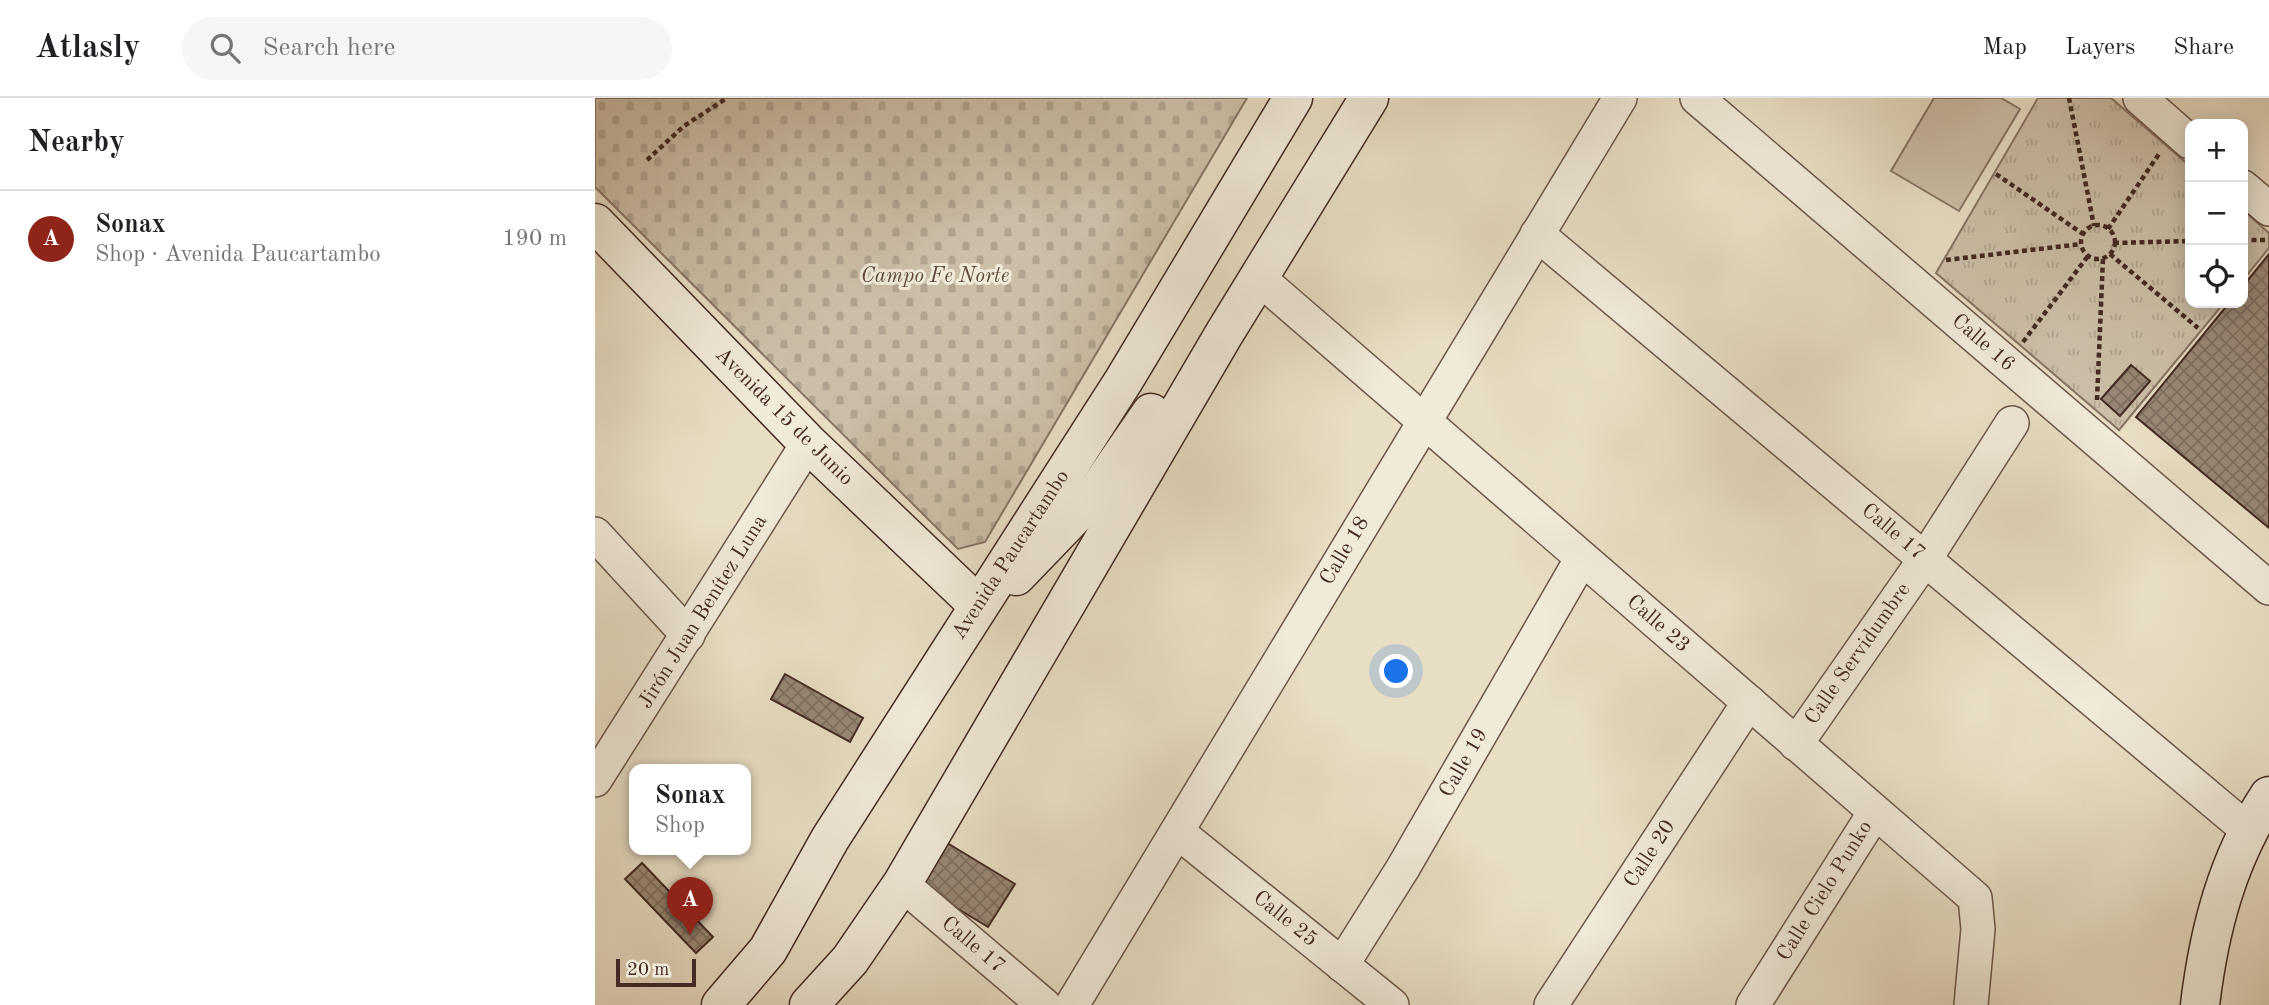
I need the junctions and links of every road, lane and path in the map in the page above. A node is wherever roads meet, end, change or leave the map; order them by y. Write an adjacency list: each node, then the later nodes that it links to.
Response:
1 (727, 98): 9 (path)
2 (1293, 98): 39 (main road, Avenida Paucartambo)
3 (1369, 98): 27 (main road)
4 (1620, 98): 16 (street, Calle 18)
5 (1697, 98): 38 (street, Calle 16)
6 (2070, 98): 14 (path)
7 (2140, 98): 8 (street)
8 (2177, 144): 15 (path)
9 (647, 159)
10 (1996, 174): 17 (path)
11 (2248, 191): 12 (street)
12 (2269, 209)
13 (595, 223): 34 (main road, Avenida 15 de Junio)
14 (2094, 226): 15 (path); 17 (path)
15 (2108, 229): 21 (path)
16 (1537, 234): 32 (street, Calle 18); 37 (street, Calle 17)
17 (2083, 234): 22 (path)
18 (2248, 240): 19 (path)
19 (2269, 240)
20 (2185, 241): 21 (path)
21 (2114, 243): 23 (path)
22 (2081, 244): 24 (path); 26 (path)
23 (2110, 254): 25 (path); 28 (path)
24 (2088, 256): 25 (path); 30 (path)
25 (2103, 258): 31 (path)
26 (1946, 260)
27 (1260, 279): 29 (main road); 32 (street, Calle 23)
28 (2198, 328)
29 (1224, 334): 39 (main road); 48 (main road)
30 (2022, 344)
31 (2096, 407)
32 (1423, 420): 36 (street, Calle 23); 47 (street, Calle 18)
33 (2012, 424): 37 (street, Calle Servidumbre)
34 (808, 443): 39 (main road, Avenida 15 de Junio); 40 (street, Jirón Juan Benítez Luna)
35 (595, 534): 40 (street)
36 (1581, 558): 41 (street, Calle 23); 49 (street, Calle 19)
37 (1925, 559): 42 (street, Calle Servidumbre); 46 (street, Calle 17)
38 (2269, 588)
39 (978, 605): 50 (main road, Avenida Paucartambo)
40 (688, 635): 43 (street, Jirón Juan Benítez Luna)
41 (1749, 702): 42 (street, Calle 23); 55 (street, Calle 20)
42 (1797, 744): 45 (street, Calle 23)
43 (595, 780)
44 (2269, 796): 46 (main road)
45 (1875, 812): 56 (street, Calle Cielo Punko); 57 (street, Calle 23)
46 (2249, 831): 58 (main road)
47 (1179, 833): 49 (street, Calle 25); 53 (street, Calle 18)
48 (902, 884): 51 (main road); 52 (street, Calle 17)
49 (1342, 965): 54 (street, Calle 25)
50 (721, 1005)
51 (809, 1005)
52 (1044, 1005)
53 (1072, 1005)
54 (1392, 1005)
55 (1551, 1005)
56 (1753, 1005)
57 (1971, 1005)
58 (2200, 1005)

